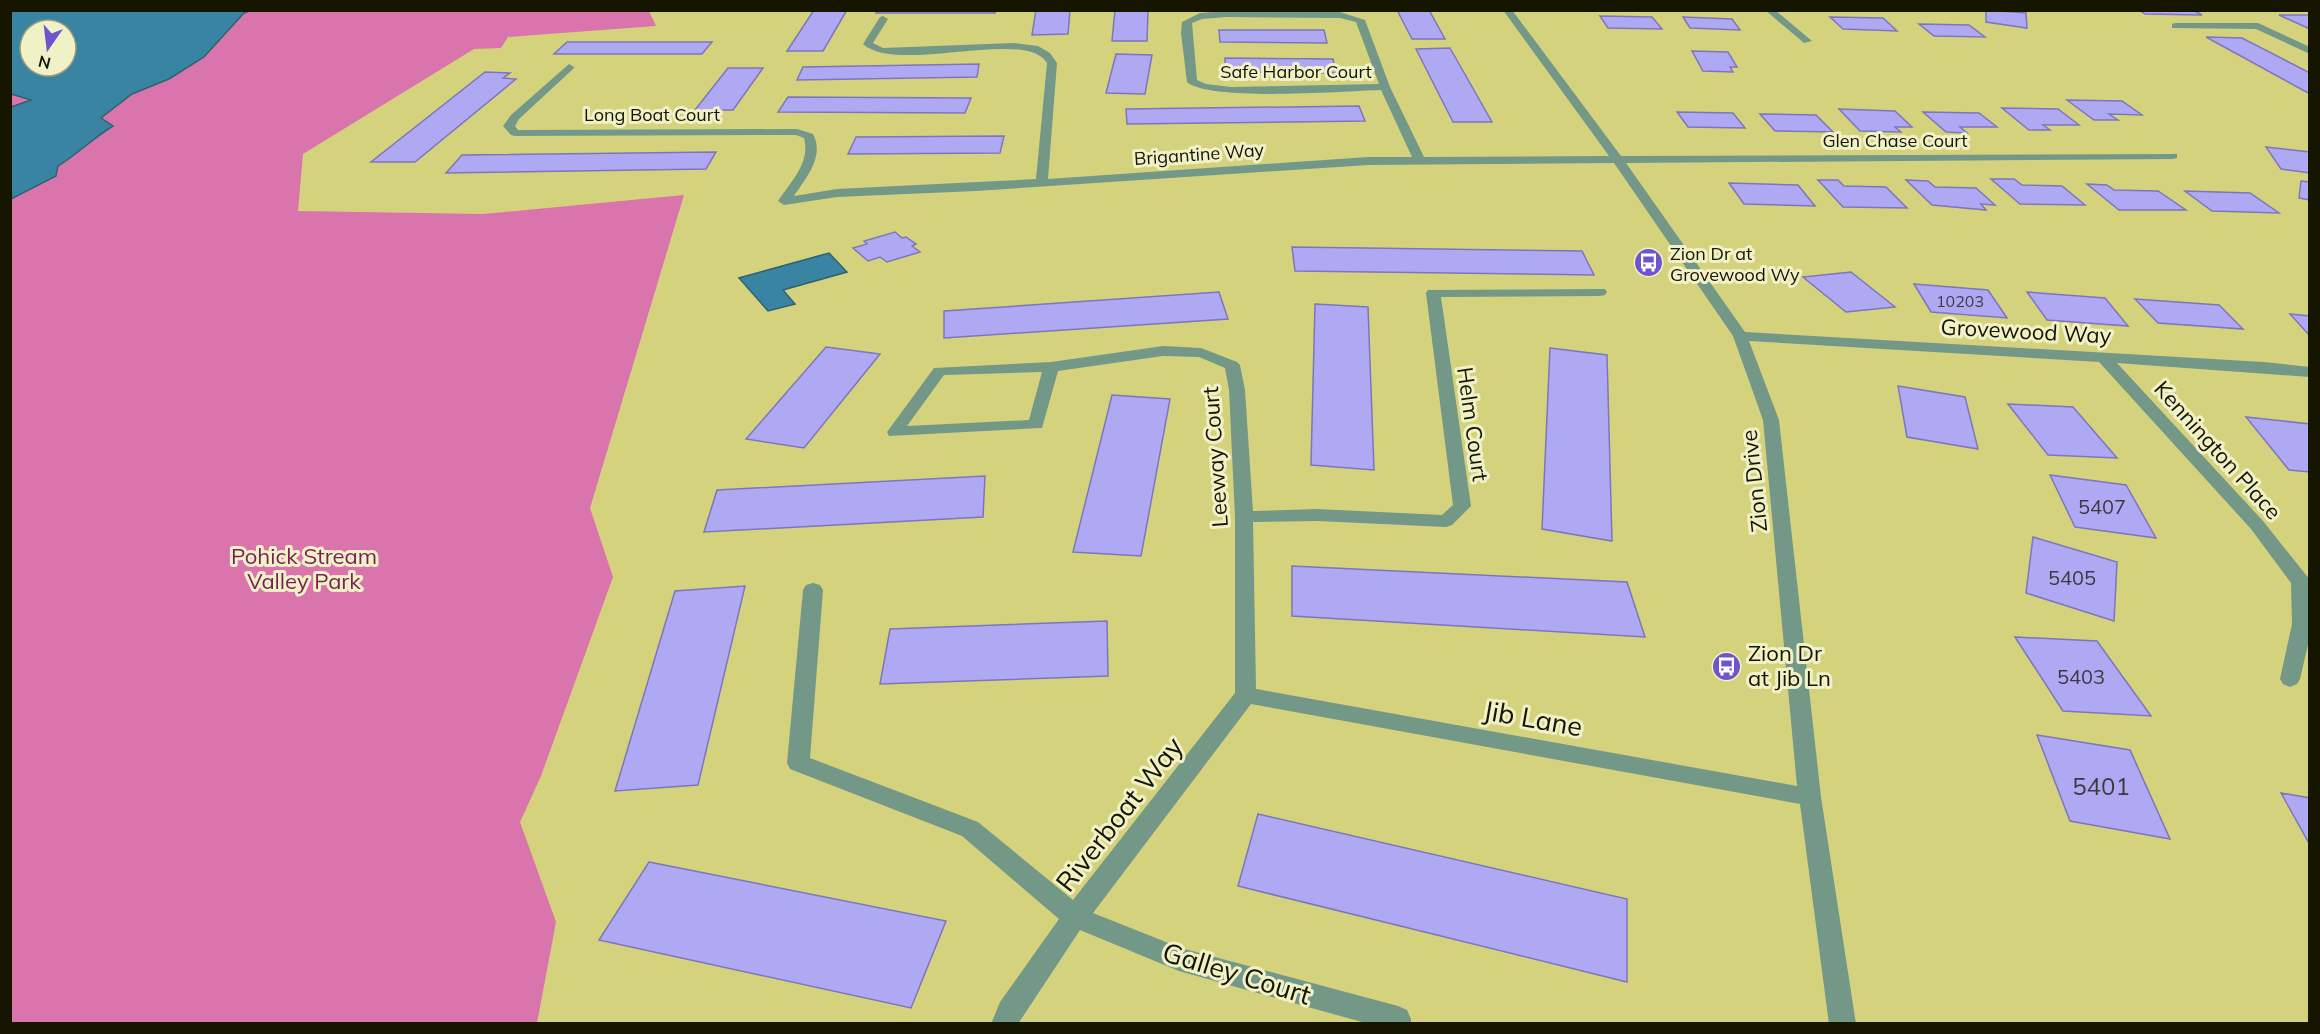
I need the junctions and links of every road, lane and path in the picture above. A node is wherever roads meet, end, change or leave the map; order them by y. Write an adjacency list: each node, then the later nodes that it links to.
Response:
1 (1507, 10): 10 (street, Zion Drive)
2 (1769, 10): 5 (street)
3 (883, 19): 12 (street)
4 (2175, 26): 6 (street)
5 (1807, 41)
6 (2310, 51)
7 (569, 67): 13 (street, Long Boat Court)
8 (1385, 87): 8 (street, Safe Harbor Court); 11 (street, Safe Harbor Court)
9 (2173, 156): 10 (street, Glen Chase Court)
10 (1617, 159): 11 (street, Brigantine Way); 15 (street, Zion Drive)
11 (1420, 161): 12 (street, Brigantine Way)
12 (1042, 182): 13 (street, Brigantine Way)
13 (784, 201)
14 (1600, 292): 19 (street, Helm Court)
15 (1740, 336): 16 (street, Grovewood Way); 23 (street, Zion Drive)
16 (2105, 358): 18 (street, Grovewood Way); 21 (street, Kennington Place)
17 (1051, 367): 17 (street, Leeway Court); 19 (street, Leeway Court)
18 (2310, 372)
19 (1244, 517): 22 (street, Leeway Court)
20 (813, 590): 24 (street, Riverboat Way)
21 (2290, 679)
22 (1246, 695): 23 (street, Jib Lane); 24 (street, Riverboat Way)
23 (1810, 797): 27 (street, Zion Drive)
24 (1075, 917): 25 (street); 26 (street, Galley Court)
25 (1004, 1023)
26 (1397, 1023)
27 (1843, 1023)

